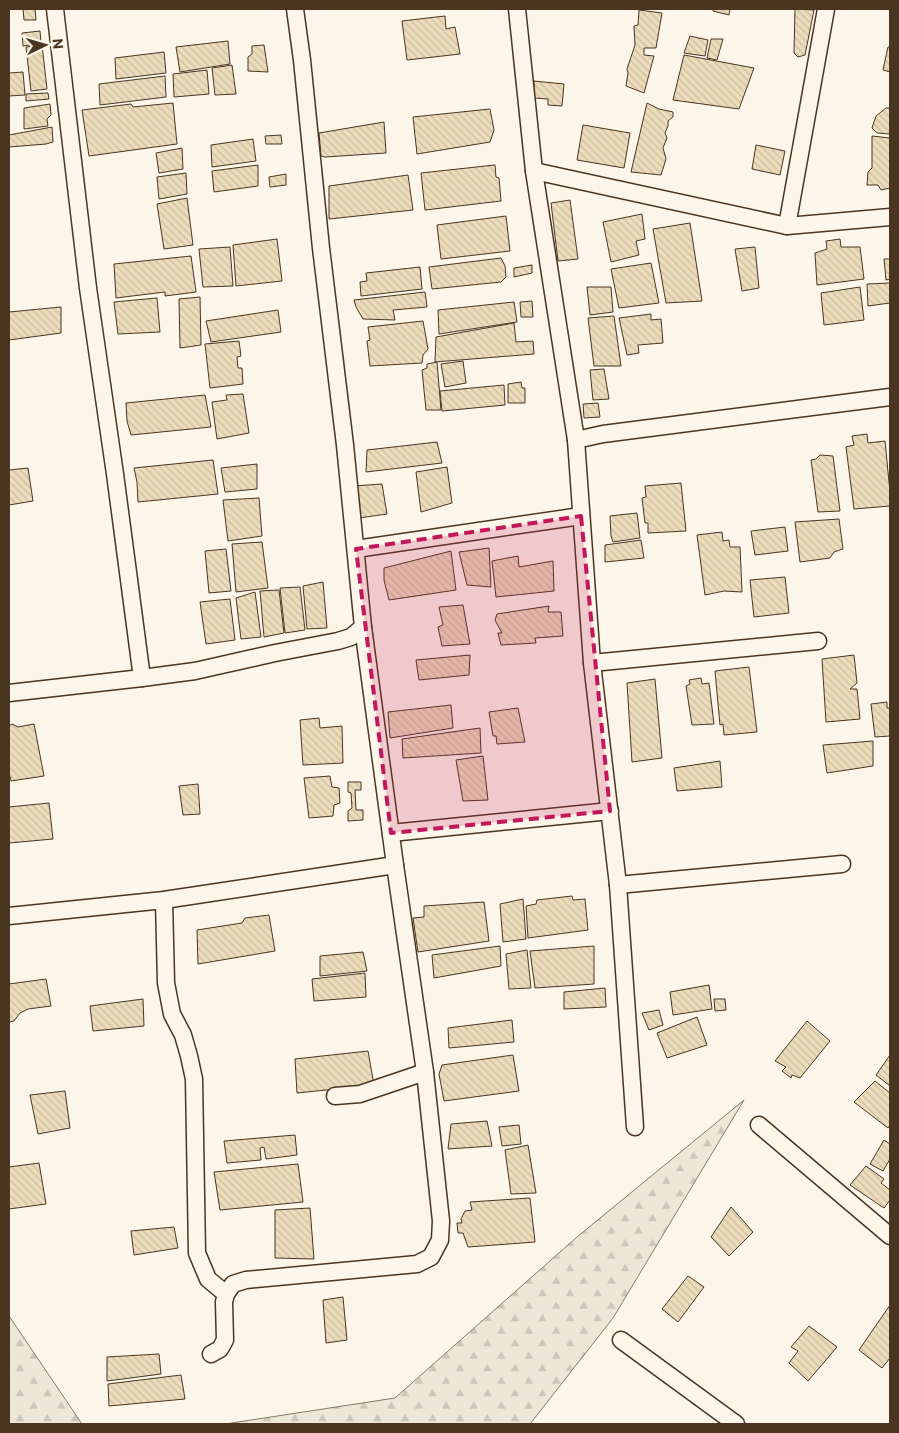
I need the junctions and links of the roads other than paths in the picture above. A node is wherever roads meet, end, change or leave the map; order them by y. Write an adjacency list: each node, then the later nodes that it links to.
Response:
1 (55, 9): 15 (street)
2 (295, 9): 11 (street)
3 (518, 9): 5 (street)
4 (826, 9): 7 (street)
5 (534, 171): 7 (street); 9 (street)
6 (890, 217): 7 (street)
7 (787, 226)
8 (890, 397): 9 (street)
9 (576, 440): 10 (street)
10 (581, 516): 11 (street); 14 (street)
11 (356, 549): 12 (street)
12 (363, 626): 15 (street); 18 (street)
13 (818, 640): 14 (street)
14 (592, 663): 17 (street)
15 (142, 678): 16 (street)
16 (9, 692)
17 (610, 811): 18 (street); 21 (street)
18 (391, 833): 20 (street)
19 (842, 864): 21 (street)
20 (395, 865): 22 (street); 24 (street)
21 (618, 885): 27 (street)
22 (164, 900): 23 (street); 29 (street)
23 (9, 916)
24 (425, 1072): 25 (street); 29 (street)
25 (335, 1096)
26 (759, 1126): 28 (street)
27 (634, 1127)
28 (890, 1236)
29 (226, 1294): 31 (street)
30 (621, 1340): 32 (street)
31 (211, 1354)
32 (736, 1424)

